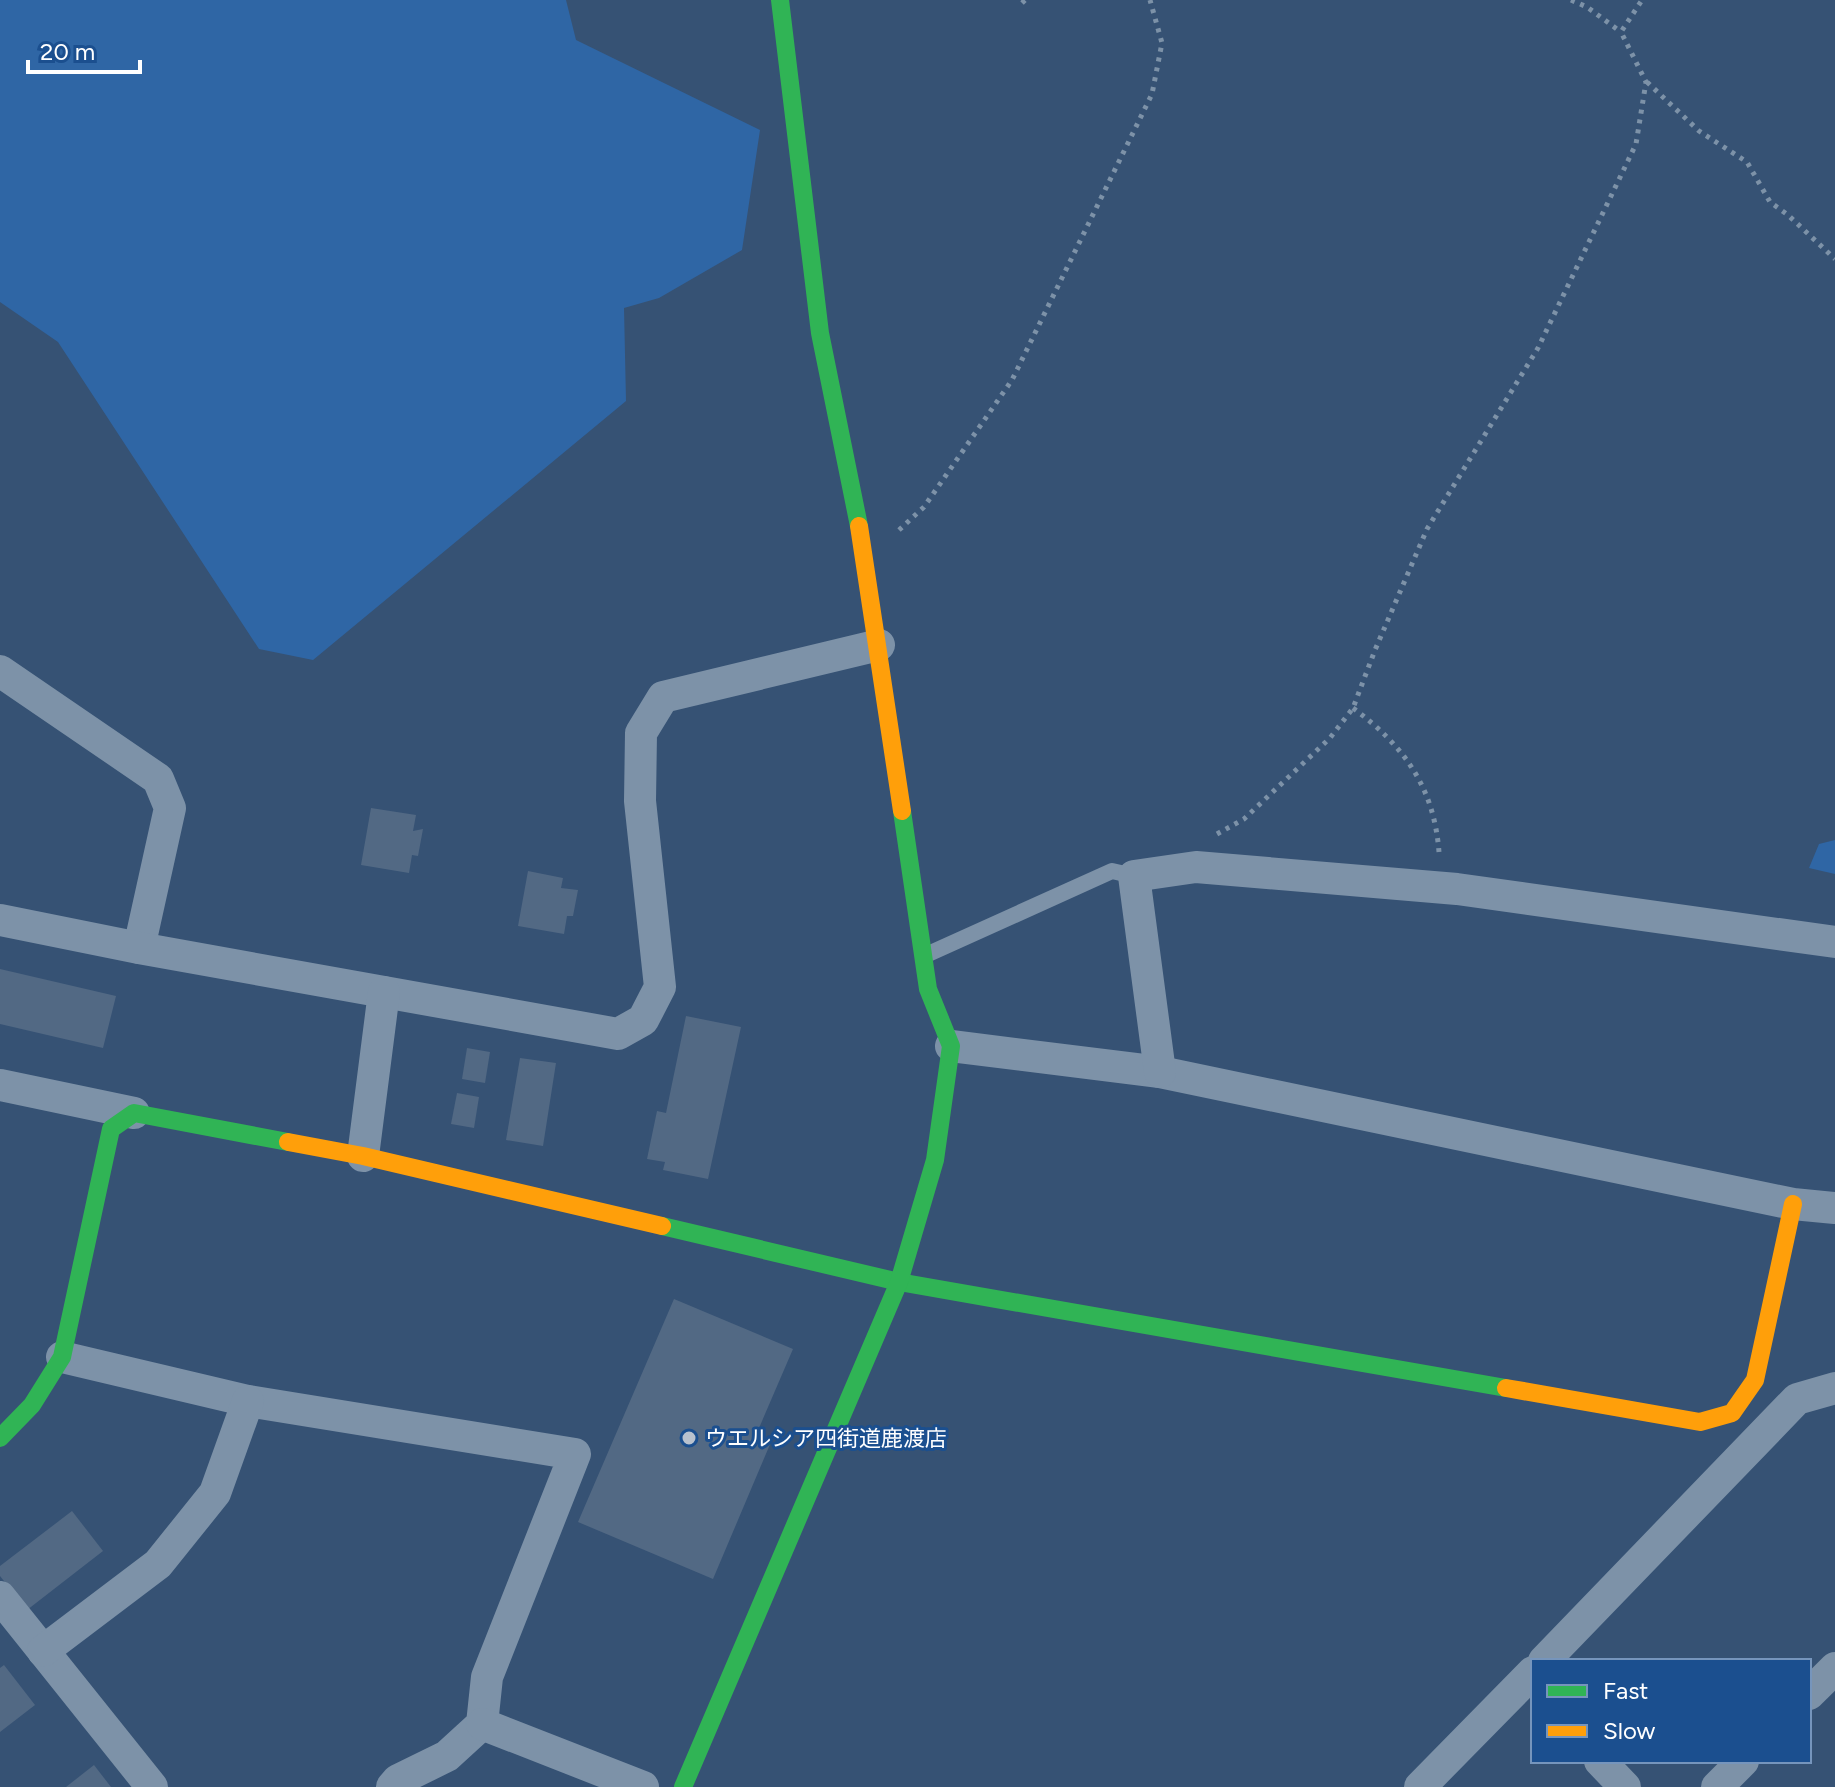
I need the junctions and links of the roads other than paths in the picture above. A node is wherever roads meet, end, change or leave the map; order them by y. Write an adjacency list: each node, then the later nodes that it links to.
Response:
1 (780, 0): 2 (street)
2 (879, 645): 8 (street); 9 (street)
3 (0, 671): 7 (street)
4 (1134, 876): 6 (street); 8 (lane); 11 (street)
5 (0, 920): 7 (street)
6 (1835, 942)
7 (139, 948): 9 (street)
8 (923, 956): 10 (street)
9 (384, 992): 14 (street)
10 (951, 1046): 11 (street); 17 (street)
11 (1160, 1072): 15 (street)
12 (0, 1085): 13 (street)
13 (134, 1113): 14 (street); 18 (street)
14 (363, 1156): 17 (street)
15 (1793, 1204): 16 (street); 17 (street)
16 (1835, 1208)
17 (899, 1282): 34 (street)
18 (62, 1357): 20 (street); 21 (street)
19 (1835, 1388): 24 (street)
20 (248, 1401): 23 (street); 28 (street)
21 (0, 1438)
22 (0, 1597): 23 (street)
23 (43, 1651): 31 (street)
24 (1550, 1659)
25 (1835, 1668): 27 (street)
26 (1531, 1679): 35 (street)
27 (1811, 1692)
28 (482, 1724): 32 (street); 33 (street)
29 (1602, 1763): 36 (street)
30 (1741, 1763): 37 (street)
31 (152, 1787)
32 (392, 1787)
33 (643, 1787)
34 (683, 1787)
35 (1420, 1787)
36 (1625, 1787)
37 (1717, 1787)

